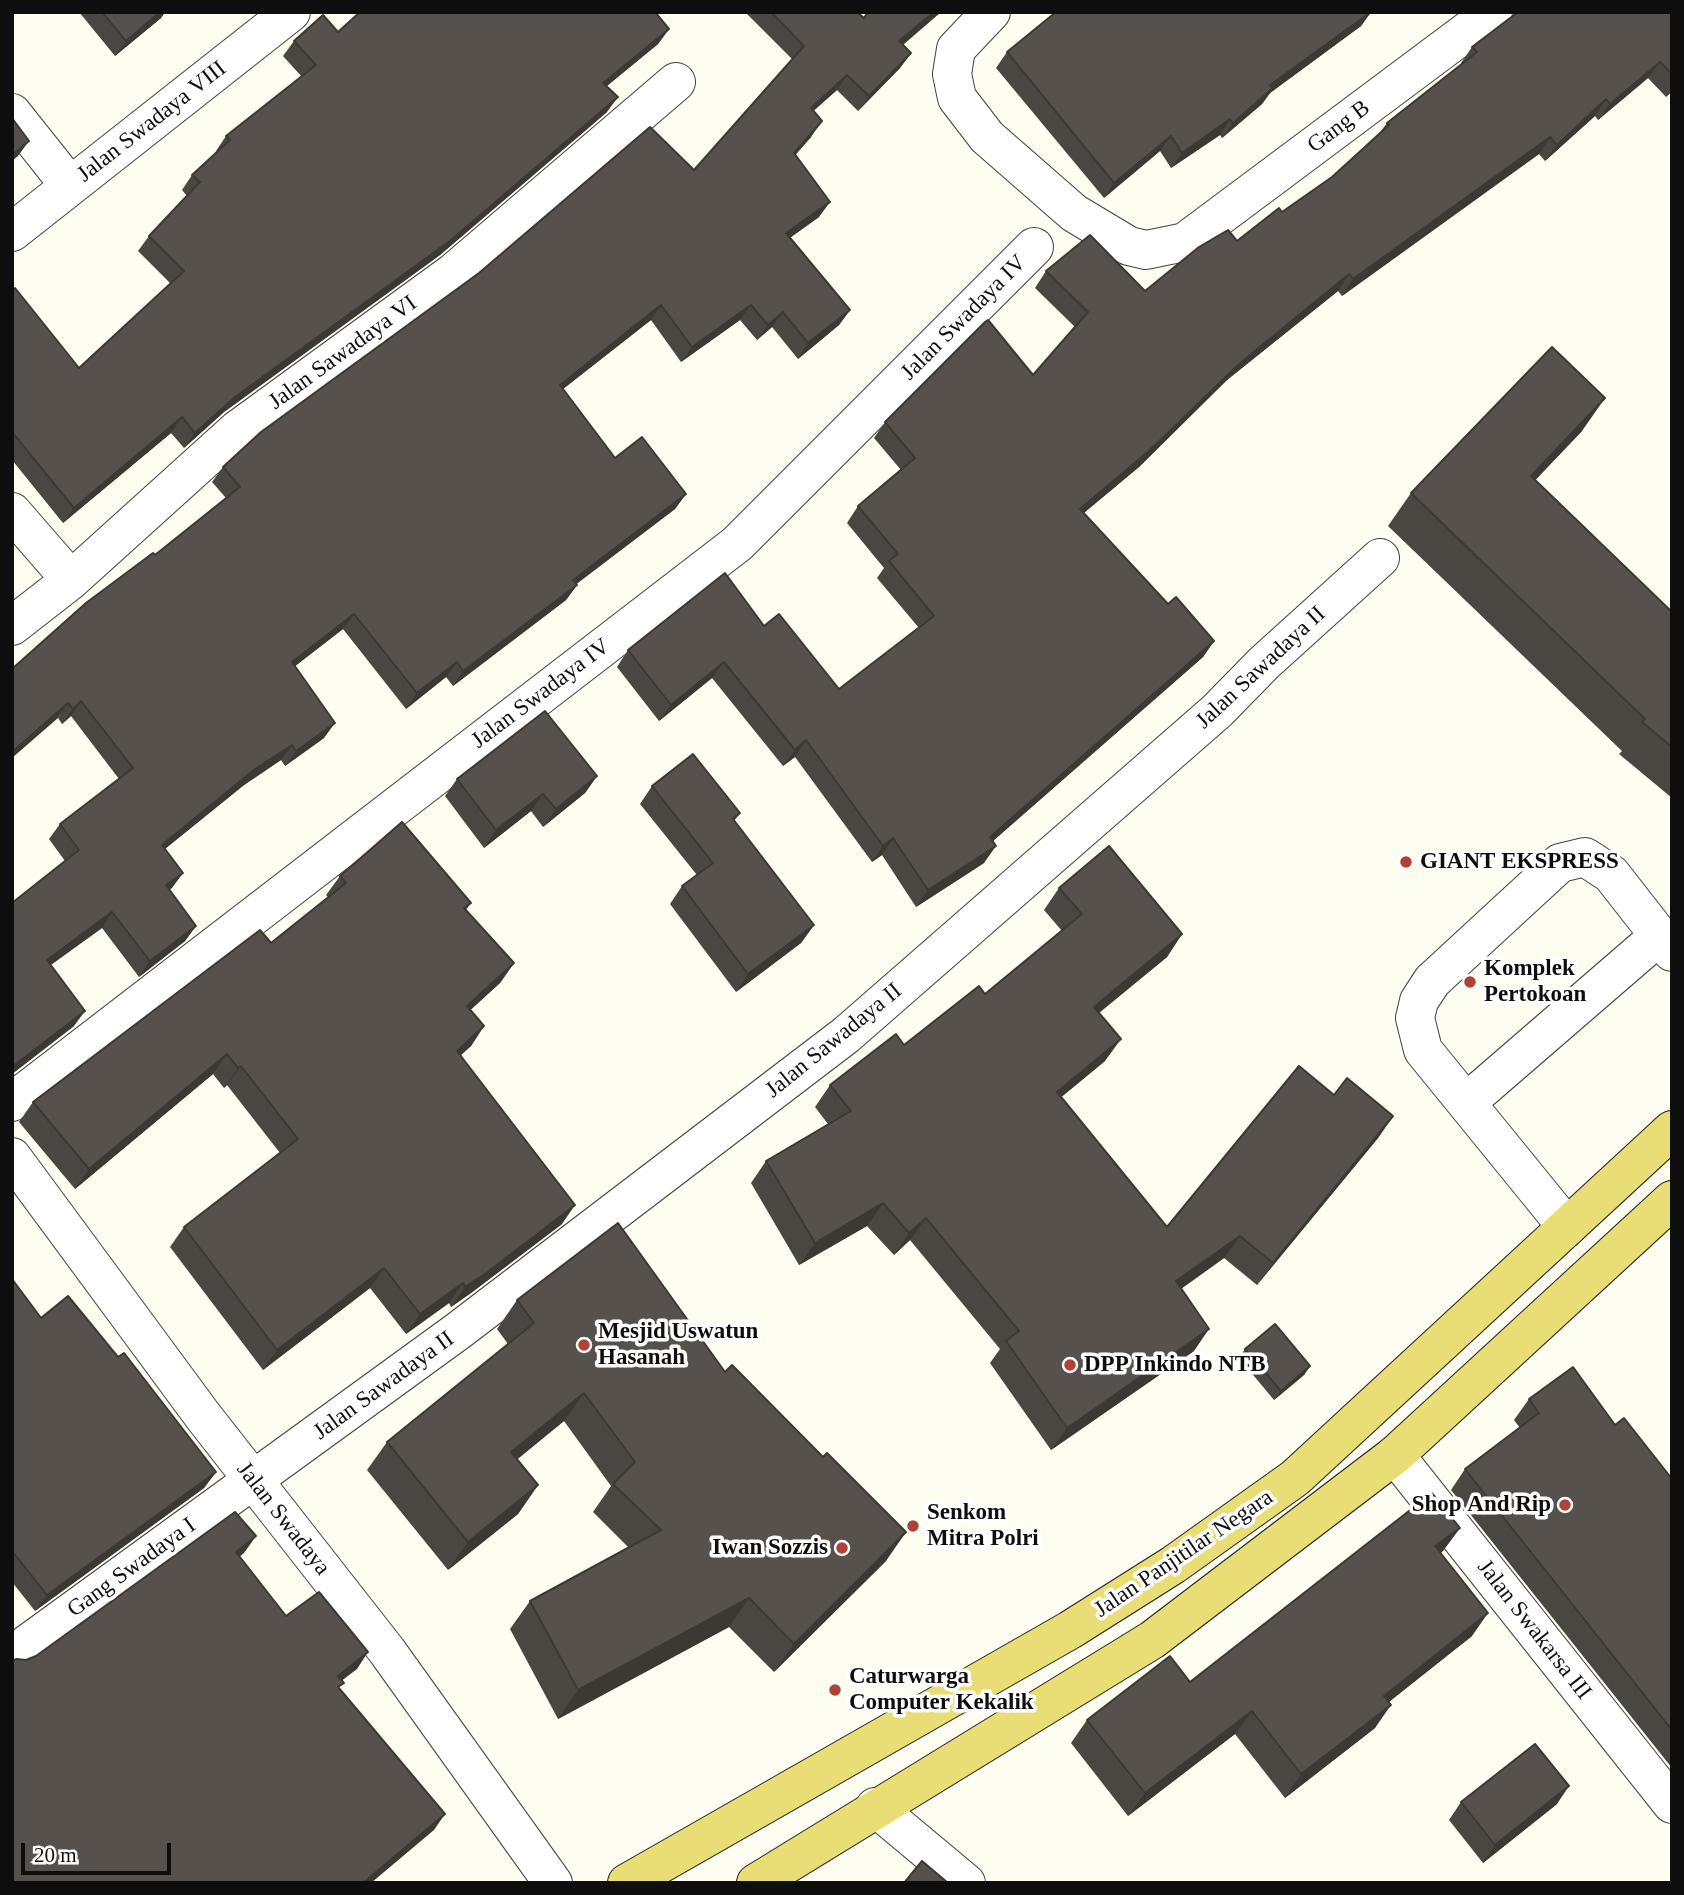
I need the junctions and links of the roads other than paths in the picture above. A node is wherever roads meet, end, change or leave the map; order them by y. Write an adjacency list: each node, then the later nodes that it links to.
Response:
1 (291, 12): 6 (street, Jalan Swadaya VIII)
2 (991, 12): 3 (street, Gang B)
3 (1493, 12)
4 (676, 82): 11 (street, Jalan Sawadaya VI)
5 (12, 113): 6 (street)
6 (70, 186): 7 (street, Jalan Swadaya VIII)
7 (12, 232)
8 (1034, 247): 14 (street, Jalan Swadaya IV)
9 (12, 512): 11 (street)
10 (1380, 558): 21 (street, Jalan Sawadaya II)
11 (71, 580): 12 (street, Jalan Sawadaya VI)
12 (12, 626)
13 (1665, 944): 15 (street); 15 (street)
14 (12, 1102)
15 (1467, 1102): 19 (street)
16 (1672, 1130): 19 (main road, Jalan Panjitilar Negara)
17 (12, 1157): 21 (street, Jalan Swadaya)
18 (1672, 1200): 20 (main road)
19 (1567, 1227): 26 (main road, Jalan Panjitilar Negara)
20 (1395, 1455): 23 (street, Jalan Swakarsa III); 24 (main road)
21 (253, 1482): 22 (street, Gang Swadaya I); 25 (street, Jalan Swadaya)
22 (12, 1655)
23 (1672, 1804)
24 (875, 1807): 27 (main road); 28 (street)
25 (553, 1883)
26 (627, 1883)
27 (756, 1883)
28 (966, 1883)

